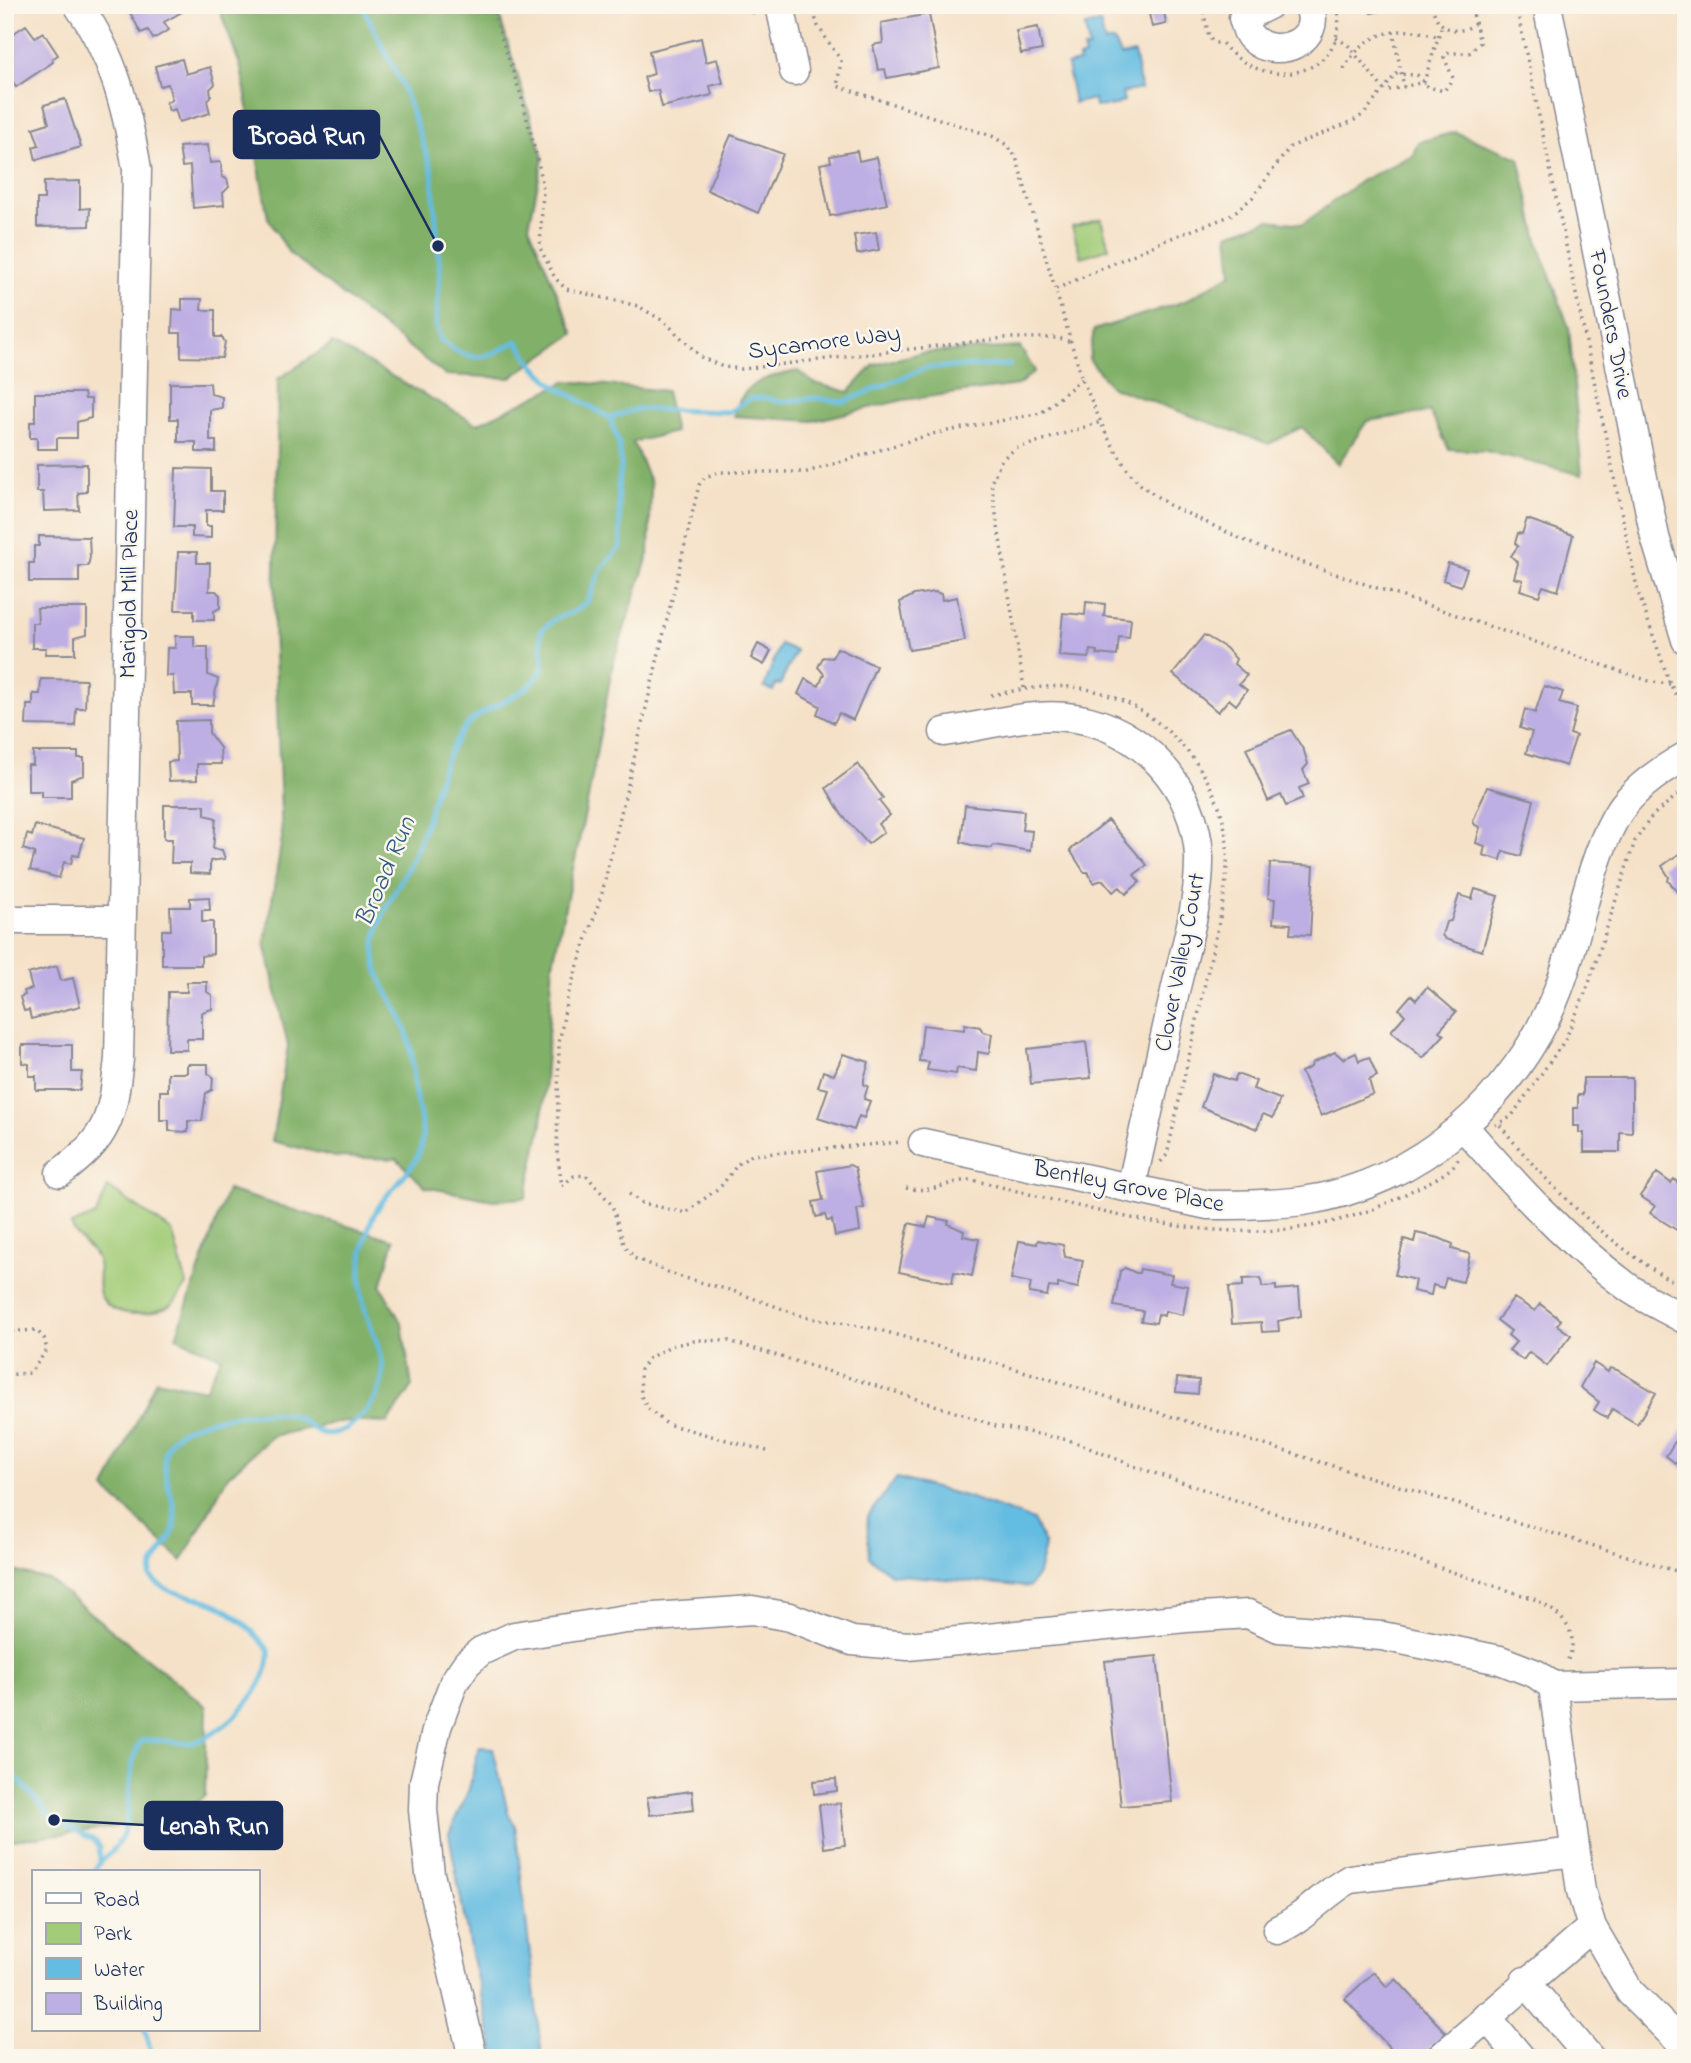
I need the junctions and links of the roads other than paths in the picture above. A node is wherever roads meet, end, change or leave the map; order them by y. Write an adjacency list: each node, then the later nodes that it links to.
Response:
1 (78, 5): 11 (street, Marigold Mill Place)
2 (1269, 5): 3 (street)
3 (1308, 5)
4 (1547, 5): 7 (street, Founders Drive)
5 (767, 10): 6 (street)
6 (794, 71)
7 (1686, 640)
8 (944, 732): 15 (street, Clover Valley Court)
9 (1686, 756): 12 (street, Bentley Grove Place)
10 (5, 920): 11 (street)
11 (121, 920): 14 (street, Marigold Mill Place)
12 (1468, 1131): 15 (street, Bentley Grove Place); 16 (street)
13 (923, 1143): 15 (street, Bentley Grove Place)
14 (60, 1173)
15 (1138, 1189)
16 (1686, 1320)
17 (1686, 1683): 18 (street)
18 (1553, 1686): 19 (street); 25 (street)
19 (1575, 1852): 20 (street); 21 (street)
20 (1592, 1927): 22 (street); 24 (street)
21 (1277, 1930)
22 (1525, 1982): 23 (street); 28 (street)
23 (1486, 2017): 26 (street); 27 (street)
24 (1686, 2048)
25 (473, 2058)
26 (1440, 2058)
27 (1521, 2058)
28 (1590, 2058)

